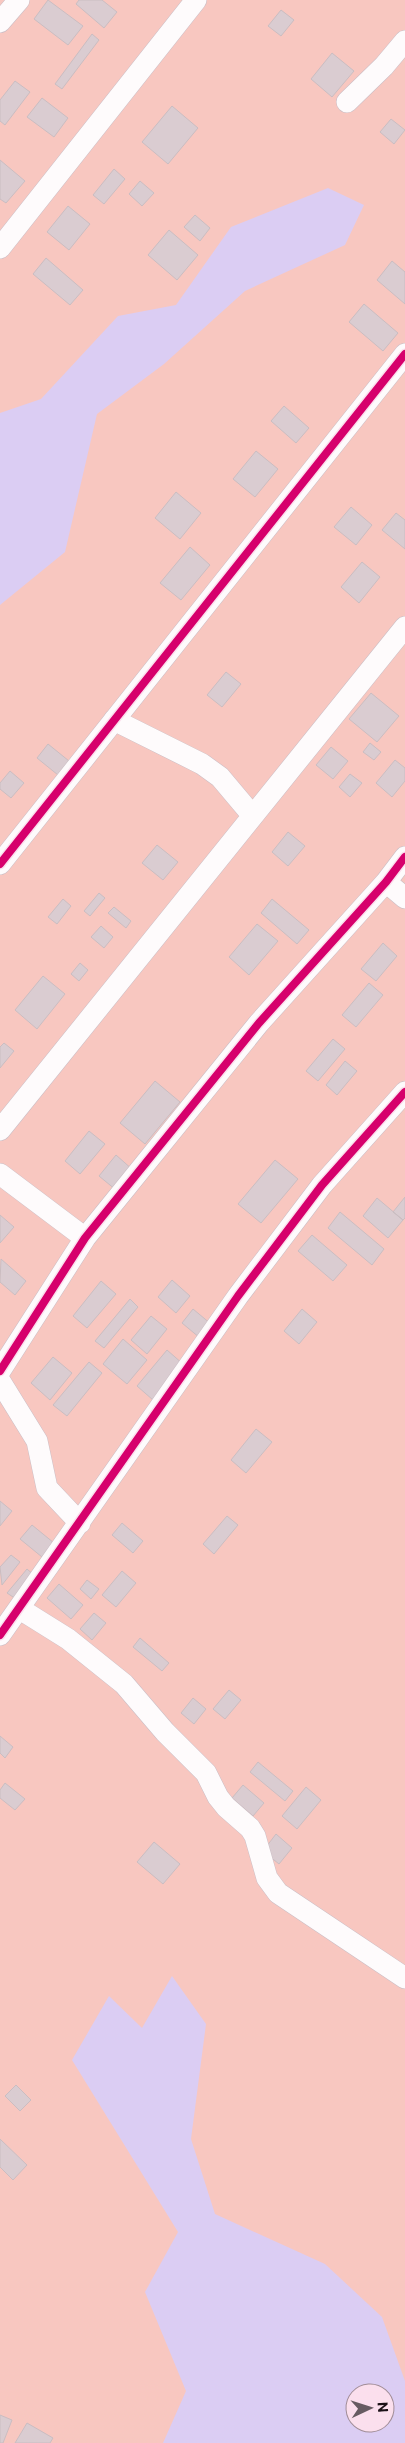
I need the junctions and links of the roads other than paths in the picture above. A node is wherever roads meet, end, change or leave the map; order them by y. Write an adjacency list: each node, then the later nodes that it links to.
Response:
1 (18, 0): 3 (street)
2 (196, 0): 6 (street)
3 (0, 22)
4 (405, 41): 5 (street)
5 (347, 102)
6 (0, 248)
7 (405, 354): 9 (street)
8 (405, 627): 10 (street)
9 (114, 720): 10 (street); 12 (street)
10 (252, 815): 16 (street)
11 (405, 857): 13 (street)
12 (0, 864)
13 (386, 882): 14 (street); 18 (street)
14 (405, 898)
15 (405, 1092): 21 (street)
16 (0, 1130)
17 (0, 1174): 18 (street)
18 (85, 1238): 19 (street)
19 (0, 1371)
20 (0, 1381): 21 (street)
21 (80, 1523): 22 (street)
22 (20, 1609): 23 (street); 24 (street)
23 (0, 1635)
24 (405, 1978)

